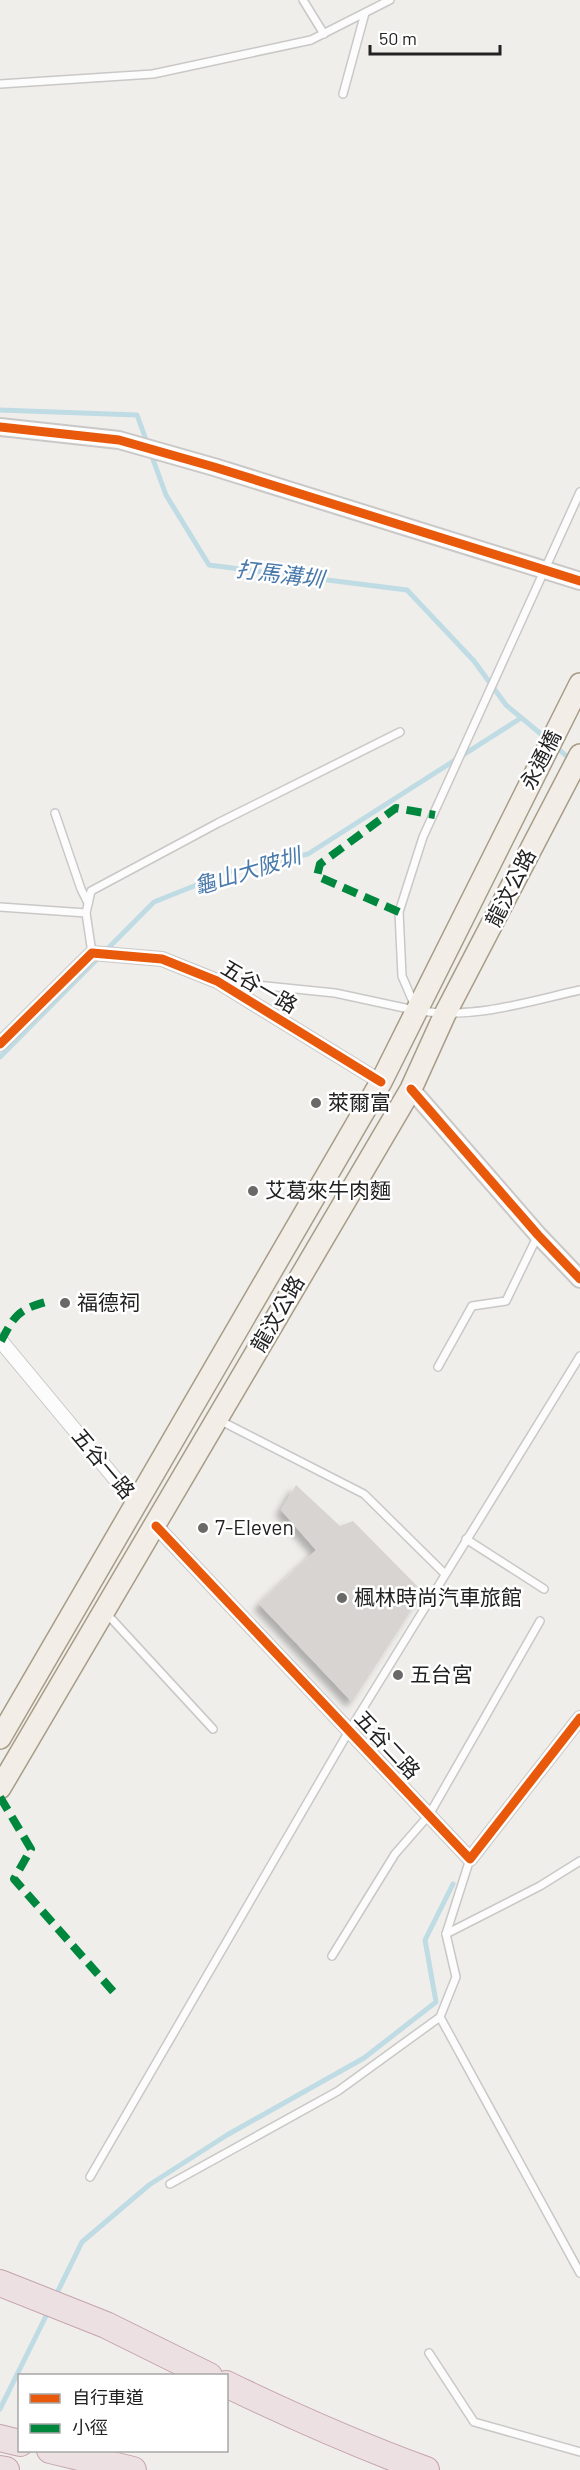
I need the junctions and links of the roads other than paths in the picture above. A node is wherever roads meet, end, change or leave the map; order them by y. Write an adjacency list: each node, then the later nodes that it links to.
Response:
1 (303, 0): 6 (lane)
2 (369, 0): 4 (lane)
3 (390, 0): 4 (lane)
4 (372, 9): 5 (lane)
5 (365, 13): 6 (lane); 8 (lane)
6 (324, 34): 7 (lane)
7 (0, 84)
8 (343, 94)
9 (0, 427): 11 (street)
10 (580, 492): 11 (lane)
11 (547, 570): 12 (street); 25 (lane)
12 (580, 581)
13 (580, 684): 17 (main road, 永通橋)
14 (400, 732): 19 (lane)
15 (580, 755): 18 (main road, 永通橋)
16 (55, 813): 19 (lane)
17 (513, 815): 25 (main road, 龍汶公路)
18 (540, 831): 26 (main road, 龍汶公路)
19 (88, 904): 21 (lane)
20 (0, 908): 21 (lane)
21 (86, 913): 22 (lane)
22 (92, 953): 23 (street, 五谷一路); 27 (street)
23 (217, 981): 25 (lane); 28 (street, 五谷一路)
24 (580, 990): 26 (lane)
25 (416, 1010): 26 (lane); 28 (main road, 龍汶公路)
26 (445, 1014): 29 (main road, 龍汶公路)
27 (0, 1044)
28 (381, 1082): 29 (main road); 36 (main road, 龍汶公路)
29 (411, 1089): 30 (street); 35 (main road, 龍汶公路)
30 (538, 1235): 31 (street); 34 (lane)
31 (580, 1279)
32 (0, 1340): 36 (street, 五谷一路)
33 (580, 1356): 38 (lane)
34 (438, 1367)
35 (217, 1419): 37 (main road, 龍汶公路); 39 (lane)
36 (137, 1505): 46 (main road, 龍汶公路)
37 (156, 1526): 41 (main road, 龍汶公路); 45 (street, 五谷二路)
38 (466, 1539): 39 (lane); 40 (lane)
39 (445, 1574): 45 (lane)
40 (544, 1589)
41 (105, 1612): 44 (lane); 47 (main road, 龍汶公路)
42 (540, 1621): 48 (lane)
43 (580, 1718): 49 (street)
44 (213, 1729)
45 (349, 1731): 48 (street, 五谷二路); 54 (lane)
46 (0, 1738)
47 (0, 1788)
48 (429, 1815): 49 (street, 五谷二路); 52 (lane)
49 (470, 1859): 51 (lane)
50 (580, 1860): 51 (lane)
51 (446, 1934): 53 (lane)
52 (332, 1956)
53 (440, 2017): 55 (lane); 56 (lane)
54 (90, 2177)
55 (170, 2184)
56 (580, 2273)
57 (0, 2283): 59 (highway)
58 (429, 2353): 64 (lane)
59 (205, 2374)
60 (228, 2385): 68 (highway)
61 (0, 2438): 62 (highway)
62 (18, 2442)
63 (54, 2452): 67 (highway)
64 (580, 2452)
65 (0, 2469): 66 (highway)
66 (6, 2470)
67 (134, 2470)
68 (426, 2470)

